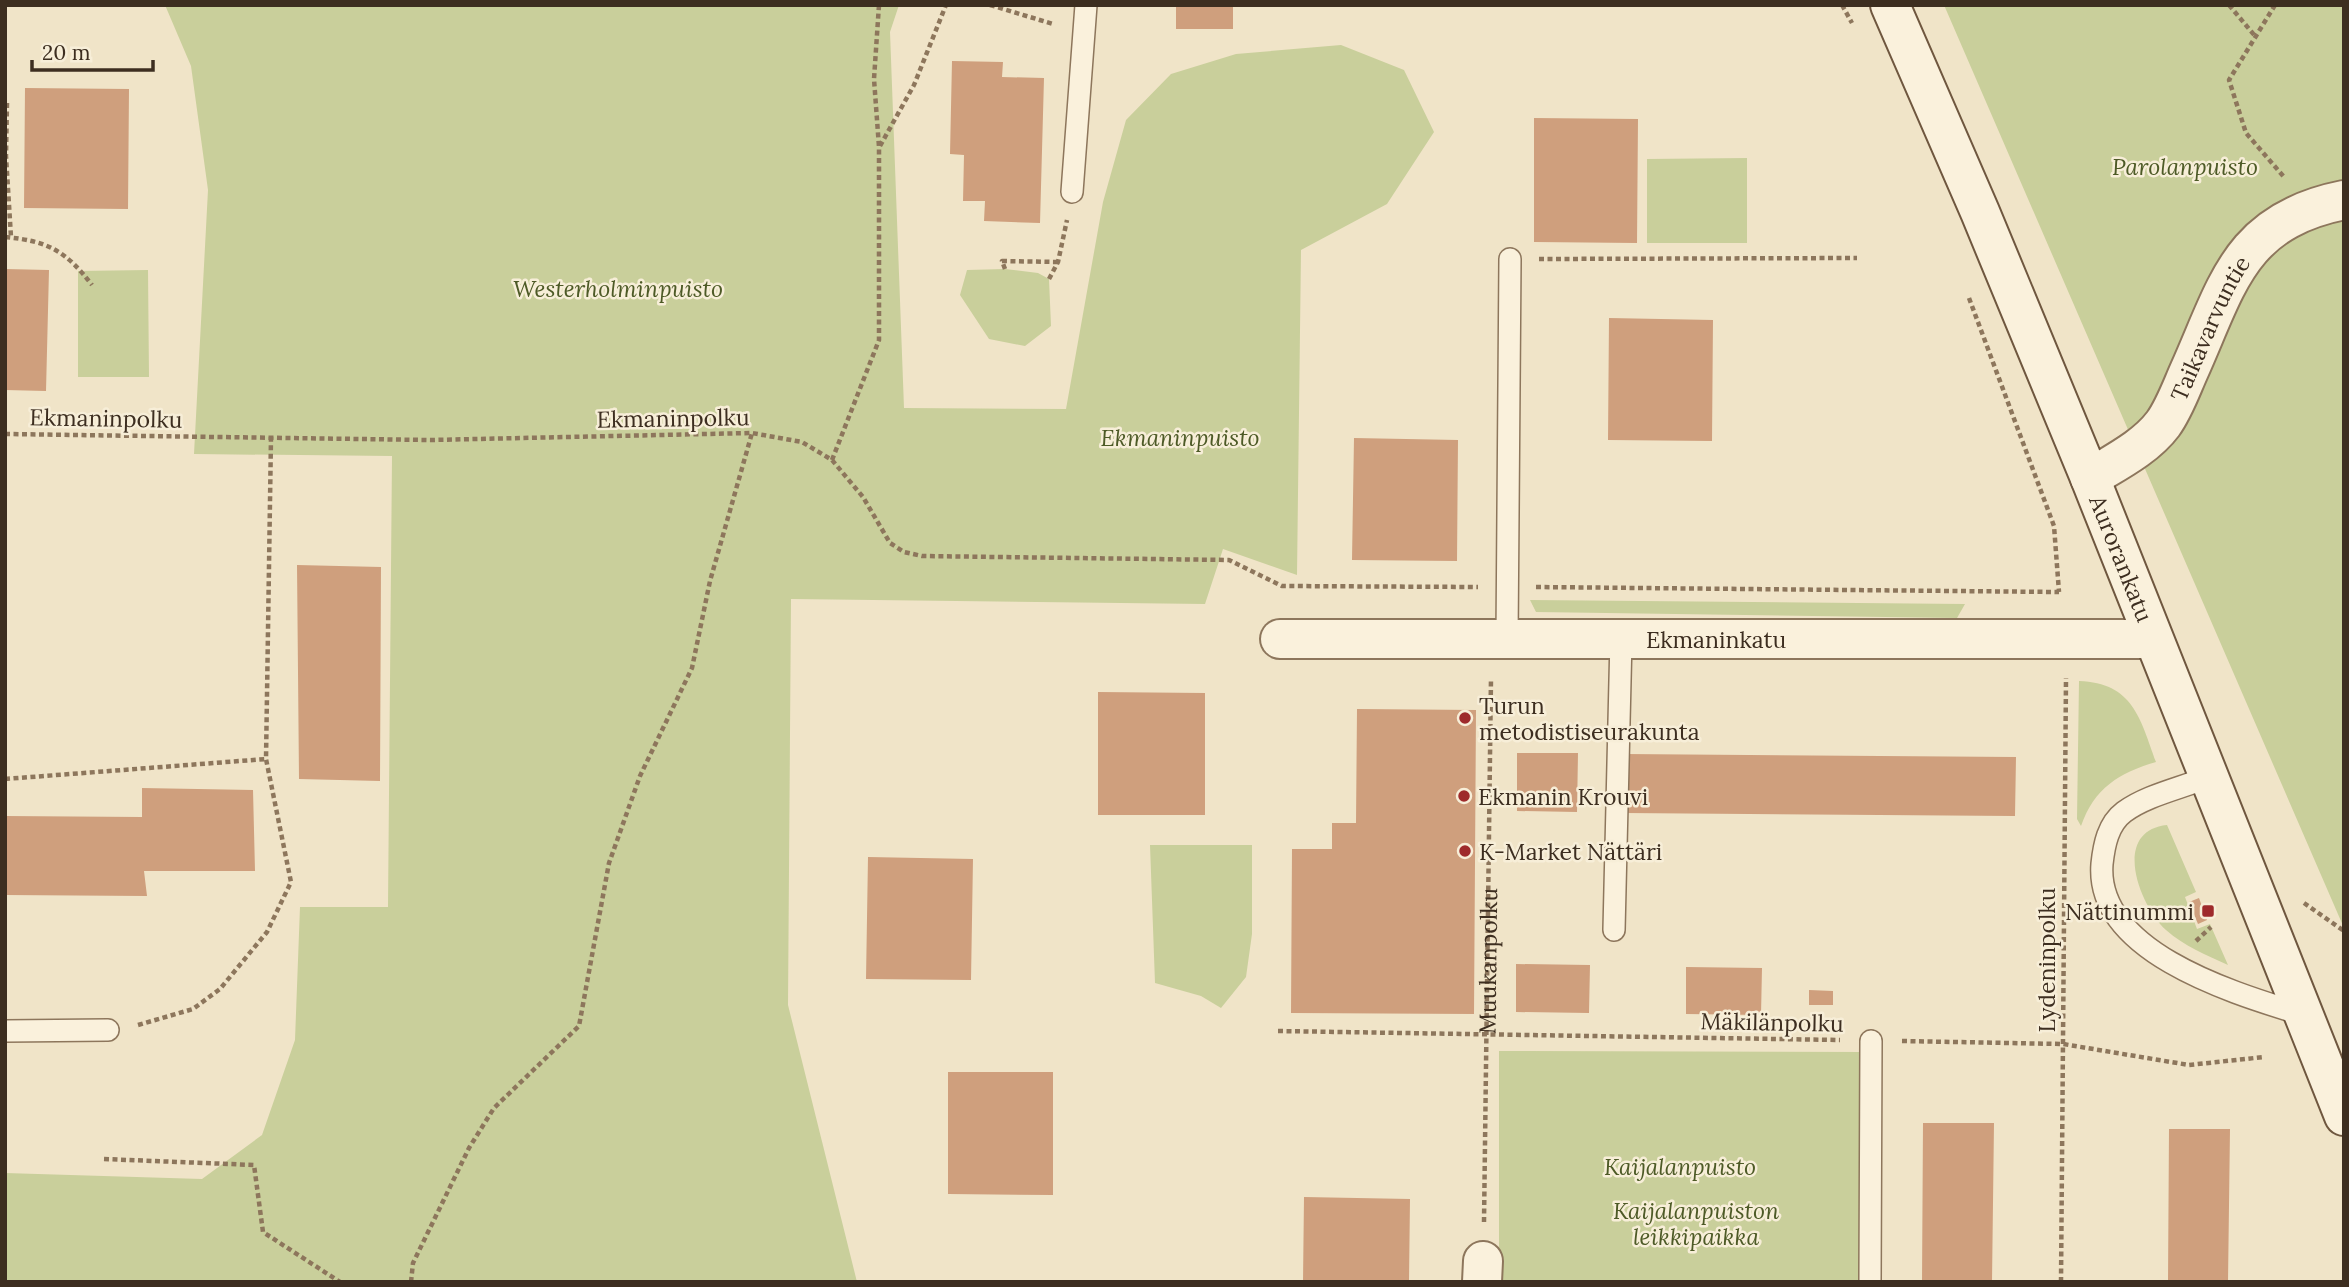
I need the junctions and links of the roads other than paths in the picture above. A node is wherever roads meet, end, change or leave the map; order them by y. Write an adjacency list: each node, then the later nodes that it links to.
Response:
1 (1086, 5): 3 (lane)
2 (1890, 5): 6 (street, Aurorankatu)
3 (1072, 192)
4 (2327, 203): 6 (street, Taikavarvuntie)
5 (1510, 259): 8 (lane)
6 (2090, 478): 10 (street, Aurorankatu)
7 (1280, 639): 8 (street, Ekmaninkatu)
8 (1499, 639): 9 (street, Ekmaninkatu)
9 (1621, 639): 10 (street, Ekmaninkatu); 12 (lane)
10 (2153, 639): 11 (street, Aurorankatu)
11 (2208, 777): 13 (street, Aurorankatu); 13 (lane)
12 (1614, 930)
13 (2301, 1014): 17 (street, Aurorankatu)
14 (107, 1030): 15 (lane)
15 (5, 1031)
16 (1871, 1041): 18 (lane)
17 (2344, 1116)
18 (1870, 1282)

